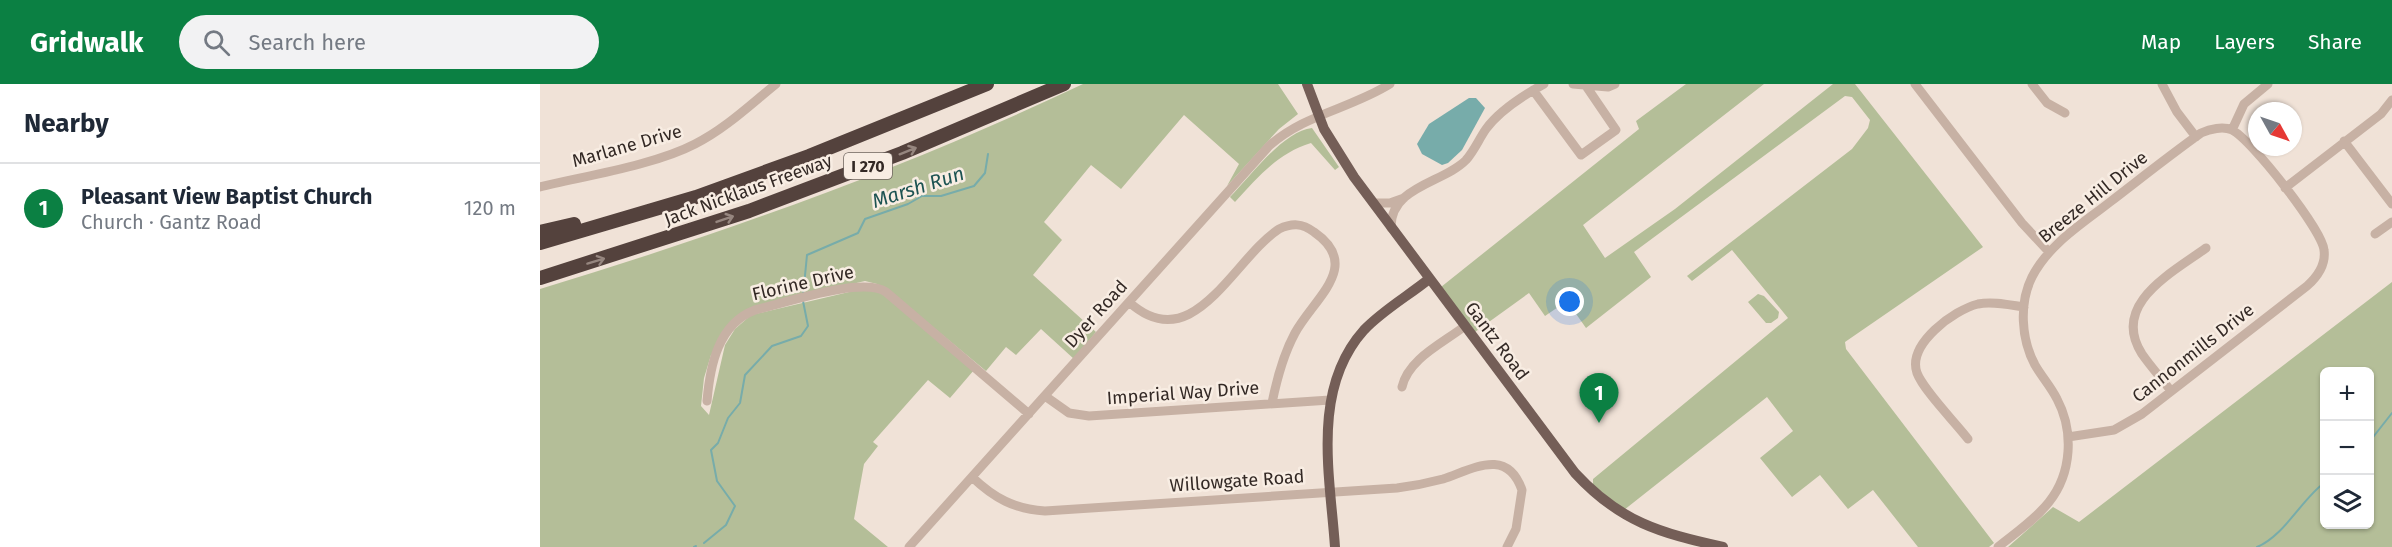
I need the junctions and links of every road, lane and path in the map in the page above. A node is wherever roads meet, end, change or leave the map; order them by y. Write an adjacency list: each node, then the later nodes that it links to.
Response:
1 (776, 84): 21 (street, Marlane Drive)
2 (987, 84): 26 (highway, Jack Nicklaus Freeway / I 270)
3 (1064, 84): 38 (highway, Jack Nicklaus Freeway / I 270, one-way to 3)
4 (1307, 84): 17 (main road, Gantz Road)
5 (1390, 84): 17 (street, Dyer Road)
6 (1544, 84): 14 (street)
7 (1573, 84): 13 (street)
8 (1615, 84): 13 (street)
9 (1916, 84): 35 (street)
10 (2032, 84): 16 (street)
11 (2162, 84): 19 (street)
12 (2268, 84): 18 (street)
13 (1586, 86): 14 (street)
14 (1533, 90): 23 (street)
15 (2392, 100): 20 (street)
16 (2065, 113)
17 (1317, 115): 24 (main road, Gantz Road); 40 (street, Dyer Road)
18 (2232, 130): 19 (street, Breeze Hill Drive); 22 (street)
19 (2196, 136): 35 (street, Breeze Hill Drive)
20 (2344, 141): 22 (street); 25 (street)
21 (540, 187)
22 (2285, 188): 44 (street, Cannonmills Drive)
23 (1409, 195): 24 (street); 30 (street)
24 (1373, 203): 30 (main road, Gantz Road)
25 (2392, 204)
26 (647, 213): 31 (highway); 33 (highway, Jack Nicklaus Freeway / I 270)
27 (1298, 214): 29 (street)
28 (2392, 222): 32 (street)
29 (1297, 224): 36 (street); 40 (street)
30 (1391, 228): 39 (main road, Gantz Road)
31 (540, 232)
32 (2375, 234)
33 (540, 243)
34 (2206, 248): 44 (street)
35 (2049, 252): 41 (street, Breeze Hill Drive)
36 (1336, 267): 37 (street); 48 (street)
37 (1348, 267)
38 (540, 278)
39 (1429, 279): 42 (main road, Gantz Road); 46 (main road)
40 (1129, 302): 45 (street, Dyer Road)
41 (2024, 307): 50 (street, Breeze Hill Drive); 51 (street)
42 (1465, 326): 43 (street); 57 (main road, Gantz Road)
43 (1402, 387)
44 (2171, 391): 50 (street, Cannonmills Drive)
45 (1045, 396): 48 (street, Imperial Way Drive); 49 (street, Dyer Road)
46 (1330, 400): 48 (street, Imperial Way Drive); 53 (main road)
47 (706, 401): 49 (street, Florine Drive)
48 (1272, 403)
49 (1029, 414): 52 (street, Dyer Road)
50 (2068, 437): 58 (street, Breeze Hill Drive)
51 (1968, 438)
52 (972, 477): 53 (street, Willowgate Road); 54 (street, Dyer Road)
53 (1331, 491): 55 (main road); 56 (street, Willowgate Road)
54 (909, 547)
55 (1335, 547)
56 (1507, 547)
57 (1723, 547)
58 (1998, 547)

